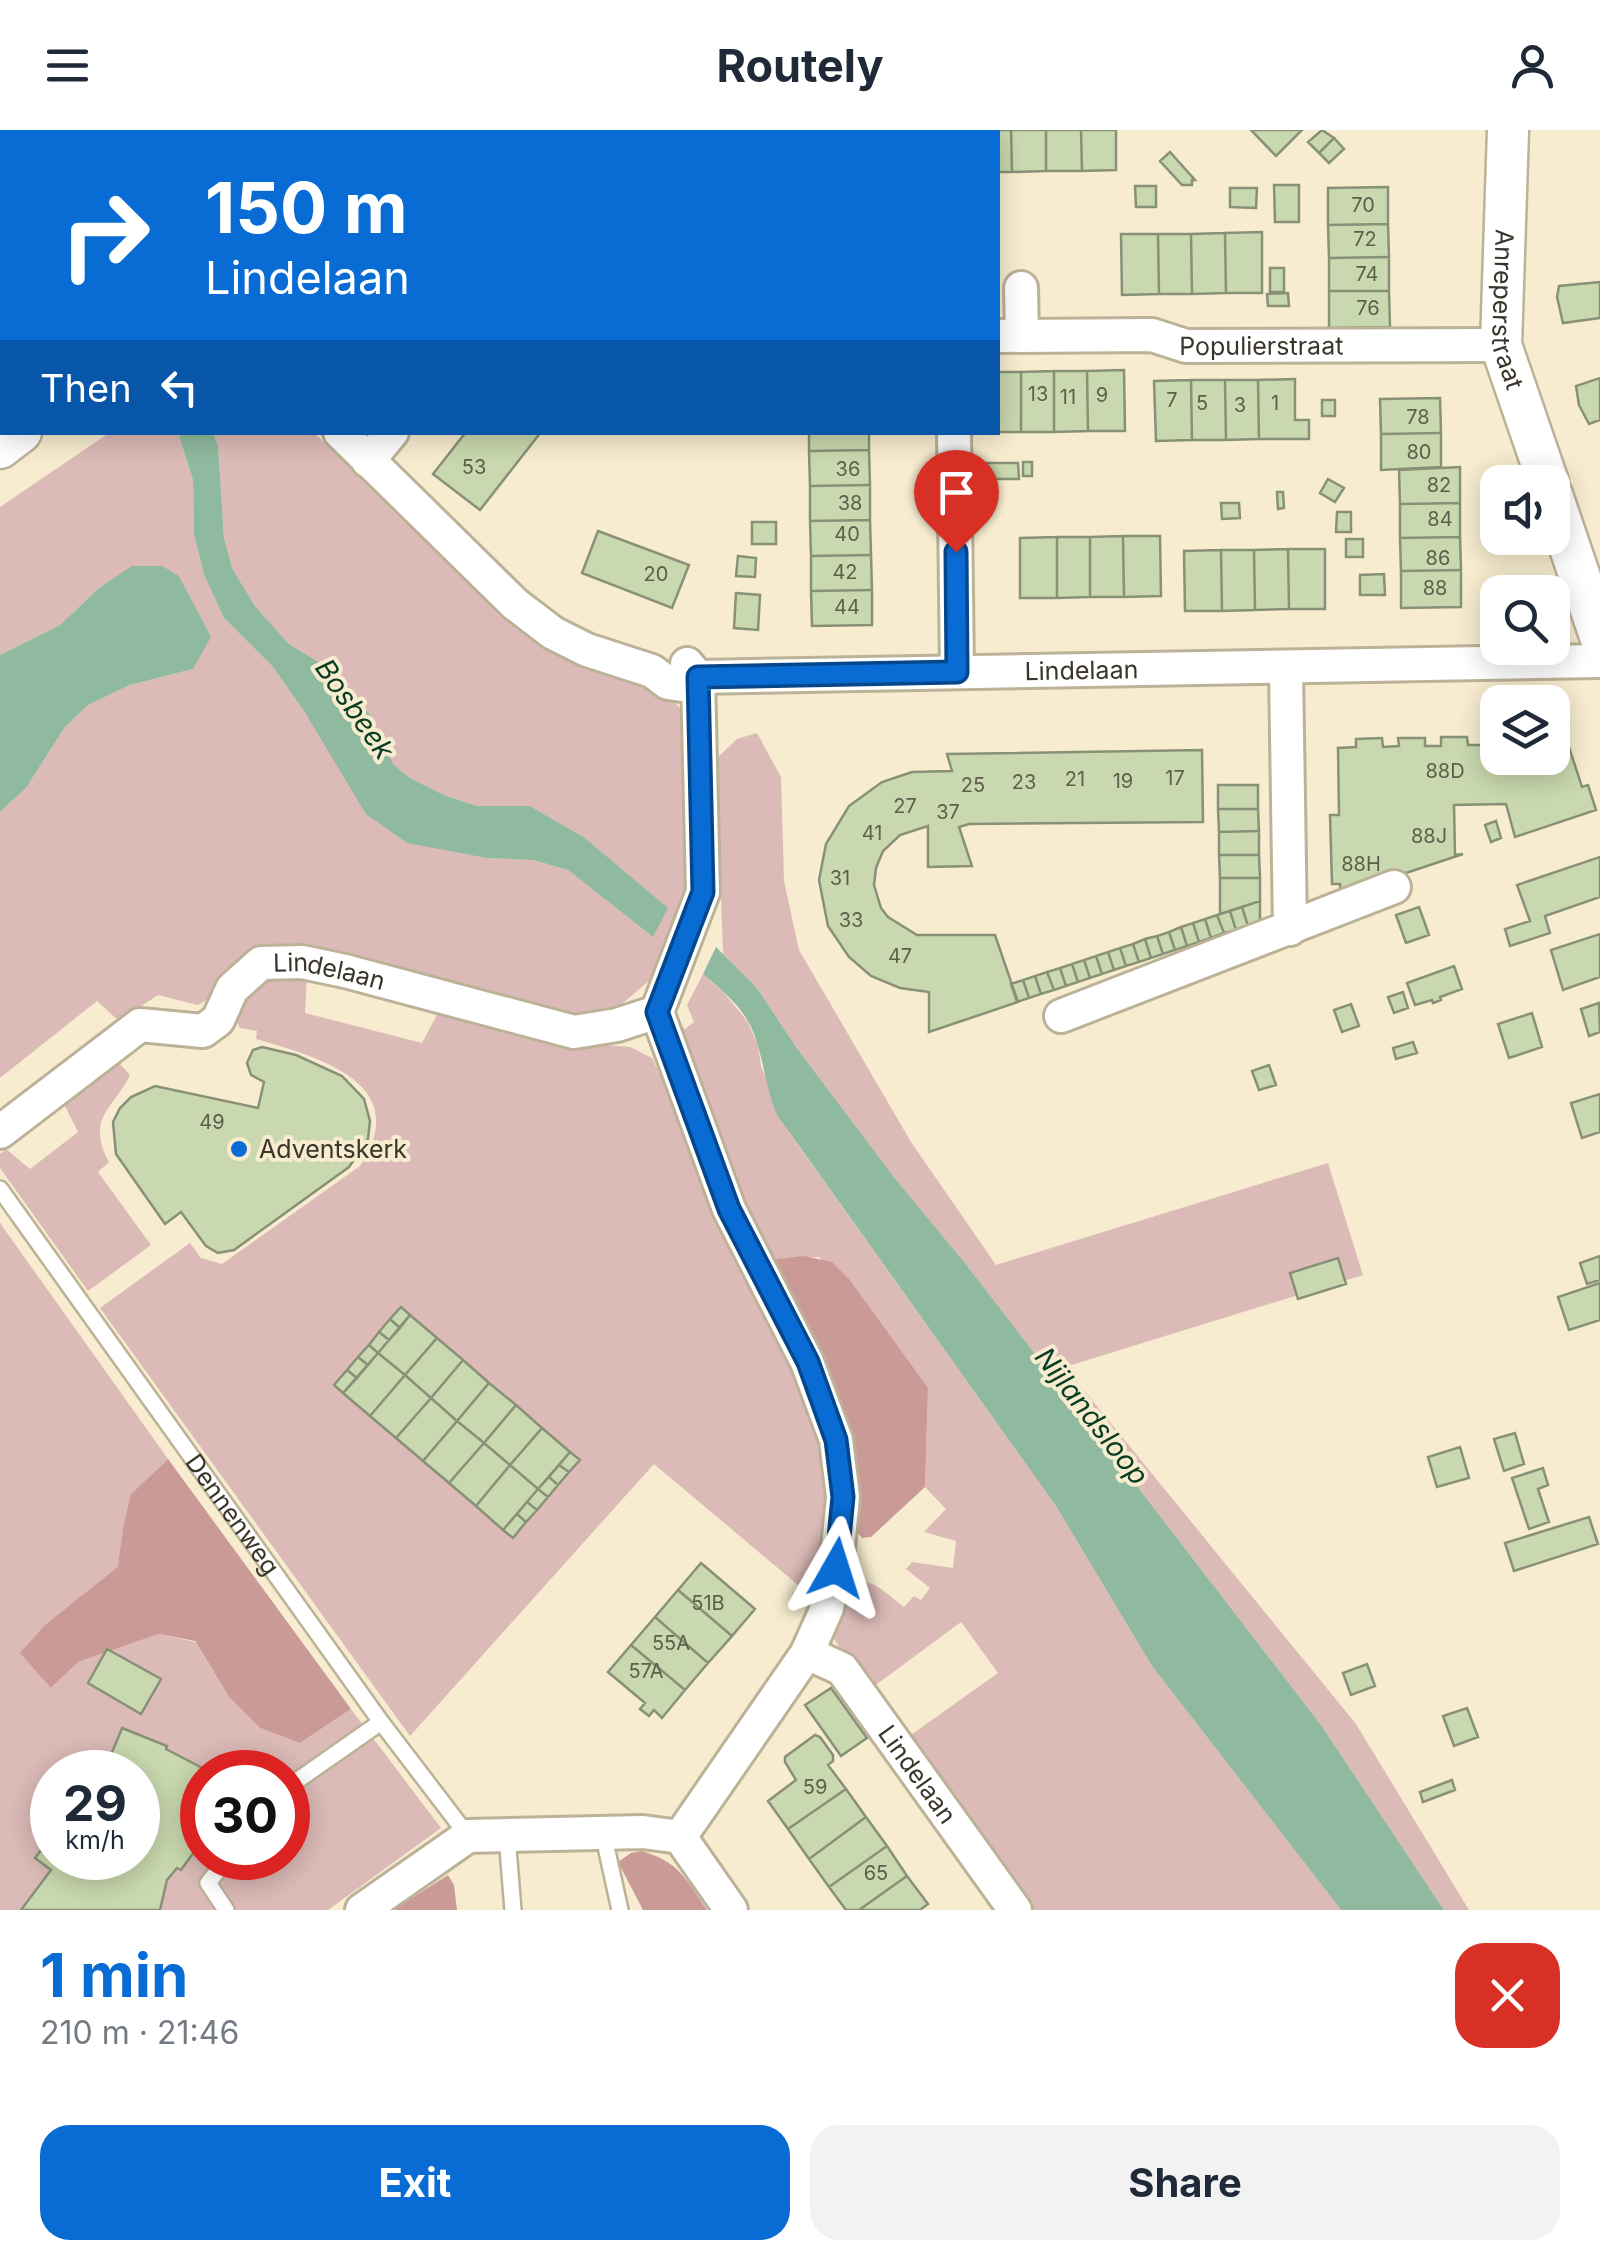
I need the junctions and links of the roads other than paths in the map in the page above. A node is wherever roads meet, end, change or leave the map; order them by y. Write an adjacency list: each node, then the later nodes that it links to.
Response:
1 (1508, 130): 4 (street, Anreperstraat)
2 (1022, 288): 3 (street, Populierstraat)
3 (1010, 336): 4 (street, Populierstraat)
4 (1501, 346): 9 (street, Anreperstraat)
5 (343, 435): 8 (street, Lindelaan)
6 (389, 435): 8 (street)
7 (954, 435): 14 (street)
8 (368, 460): 15 (street, Lindelaan)
9 (1542, 465)
10 (1570, 548): 11 (street)
11 (1600, 636)
12 (1600, 661): 13 (street, Lindelaan)
13 (1286, 669): 14 (street, Lindelaan); 17 (street)
14 (957, 672): 15 (street, Lindelaan)
15 (698, 677): 18 (street)
16 (1394, 887): 17 (street)
17 (1290, 929): 19 (street)
18 (657, 1012): 20 (street, Lindelaan); 22 (street)
19 (1062, 1016)
20 (0, 1132)
21 (0, 1189): 23 (lane, Dennenweg)
22 (807, 1653): 28 (street); 35 (street, Lindelaan)
23 (382, 1722): 24 (lane); 26 (lane, Dennenweg)
24 (310, 1772)
25 (602, 1832): 27 (street); 28 (street); 33 (lane)
26 (468, 1836): 27 (street); 31 (street)
27 (507, 1836): 32 (lane)
28 (680, 1837): 34 (street)
29 (211, 1880): 30 (lane)
30 (226, 1910)
31 (362, 1910)
32 (513, 1910)
33 (620, 1910)
34 (730, 1910)
35 (1015, 1910)

